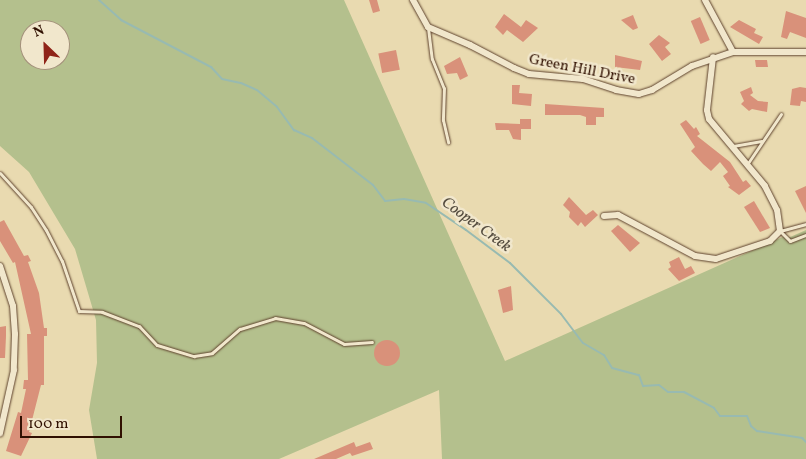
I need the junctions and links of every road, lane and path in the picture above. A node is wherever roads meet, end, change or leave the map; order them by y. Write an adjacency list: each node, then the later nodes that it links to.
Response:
1 (413, 0): 3 (street)
2 (705, 0): 4 (street)
3 (428, 27): 6 (street, Green Hill Drive); 9 (lane)
4 (733, 52): 5 (street, Green Hill Drive); 6 (street, Green Hill Drive)
5 (806, 52)
6 (713, 57): 10 (street)
7 (780, 114): 8 (lane)
8 (763, 141): 10 (lane); 11 (lane)
9 (448, 142)
10 (733, 146): 11 (street)
11 (748, 163): 15 (street)
12 (0, 173): 18 (lane)
13 (604, 216): 15 (street)
14 (806, 224): 15 (lane)
15 (780, 231): 16 (lane)
16 (806, 235)
17 (0, 267): 19 (street)
18 (372, 342)
19 (0, 433)

